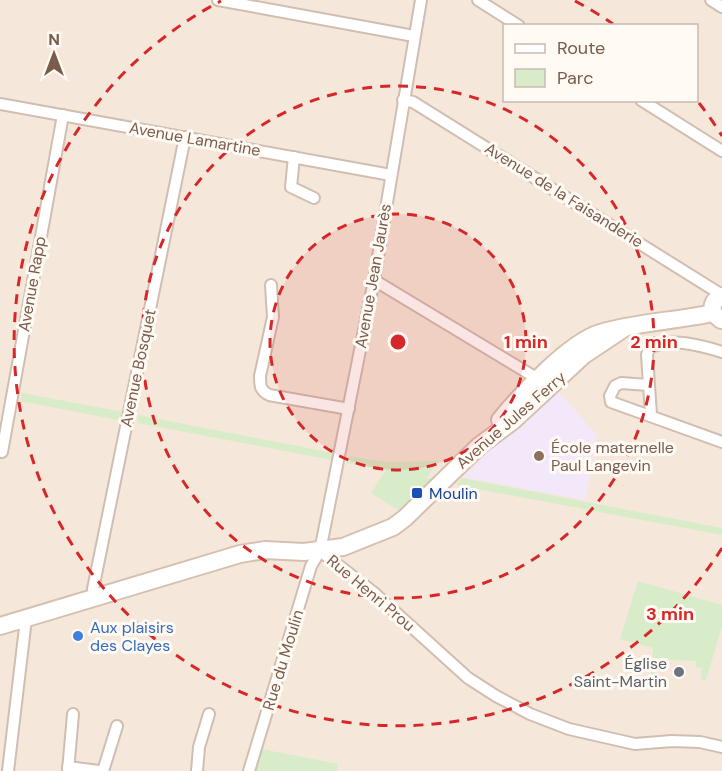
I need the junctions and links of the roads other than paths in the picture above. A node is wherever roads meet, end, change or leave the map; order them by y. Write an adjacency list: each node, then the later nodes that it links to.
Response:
1 (218, 0): 5 (street)
2 (421, 0): 8 (street, Avenue Jean Jaurès)
3 (478, 0): 7 (street)
4 (711, 0): 6 (street)
5 (265, 4): 8 (street)
6 (722, 7)
7 (516, 24)
8 (414, 36): 9 (street, Avenue Jean Jaurès)
9 (403, 100): 16 (street, Avenue Jean Jaurès); 20 (street, Avenue de la Faisanderie)
10 (644, 102): 14 (street)
11 (0, 104): 12 (street, Avenue Lamartine)
12 (63, 115): 13 (street, Avenue Lamartine); 28 (street, Avenue Rapp)
13 (185, 137): 15 (street, Avenue Lamartine); 30 (street, Avenue Bosquet)
14 (722, 151)
15 (294, 157): 16 (street, Avenue Lamartine); 17 (street)
16 (391, 175): 18 (street, Avenue Jean Jaurès)
17 (314, 198)
18 (374, 279): 23 (street); 25 (street, Avenue Jean Jaurès)
19 (271, 285): 25 (street)
20 (722, 296): 21 (street)
21 (718, 317): 23 (street, Avenue Jules Ferry)
22 (722, 352): 24 (street)
23 (543, 383): 29 (street, Avenue Jules Ferry)
24 (648, 385): 26 (street); 26 (street)
25 (349, 409): 29 (street, Avenue Jean Jaurès)
26 (651, 415): 27 (street)
27 (722, 442)
28 (2, 452)
29 (320, 550): 30 (street, Rue Henri Prou); 36 (street, Rue Henri Prou); 41 (street, Rue du Moulin)
30 (96, 597): 31 (street, Rue Henri Prou)
31 (26, 619): 32 (street, Rue Henri Prou); 38 (street)
32 (0, 626)
33 (73, 714): 37 (street)
34 (209, 714): 40 (street)
35 (117, 726): 39 (street)
36 (722, 747)
37 (68, 769): 39 (street)
38 (8, 771)
39 (101, 771)
40 (197, 771)
41 (249, 771)

